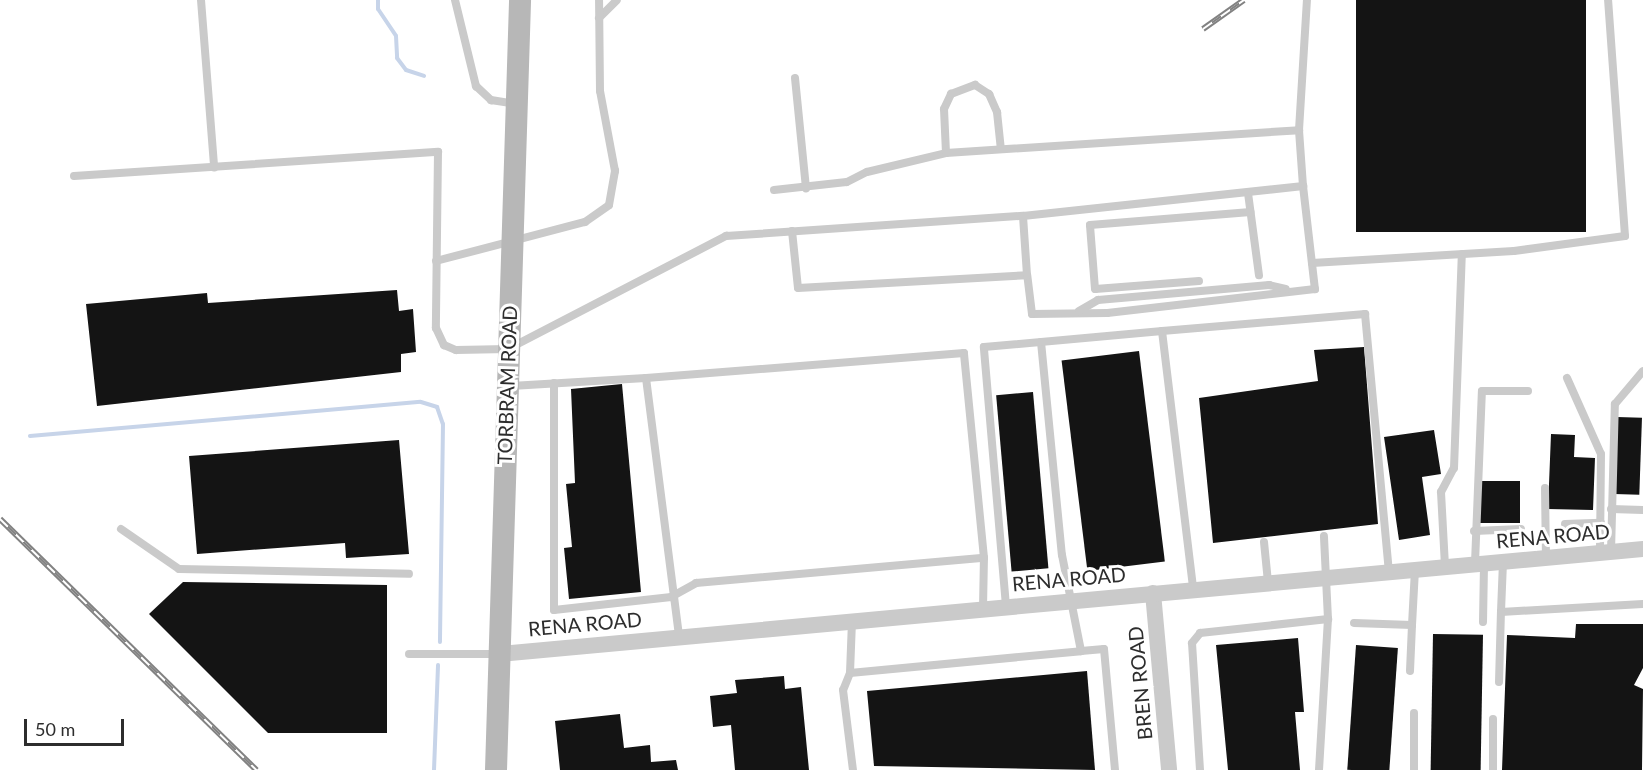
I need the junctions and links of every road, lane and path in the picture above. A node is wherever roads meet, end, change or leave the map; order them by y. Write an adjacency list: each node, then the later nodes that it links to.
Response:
1 (201, 0): 14 (lane)
2 (456, 0): 10 (lane)
3 (520, 0): 10 (main road, TORBRAM ROAD)
4 (599, 0): 8 (lane)
5 (617, 0): 8 (lane)
6 (1306, 0): 11 (lane)
7 (1608, 0): 24 (lane)
8 (600, 18): 23 (lane)
9 (795, 78): 17 (lane)
10 (517, 104): 23 (main road, TORBRAM ROAD)
11 (1299, 130): 12 (lane); 16 (lane)
12 (1001, 149): 13 (lane); 13 (lane)
13 (946, 153): 17 (lane)
14 (214, 167): 15 (lane); 25 (lane)
15 (74, 176)
16 (1303, 186): 19 (lane); 26 (lane)
17 (807, 188): 18 (lane)
18 (774, 190)
19 (1248, 193): 20 (lane); 21 (lane)
20 (1250, 212): 28 (lane); 29 (lane)
21 (1023, 216): 22 (lane); 27 (lane)
22 (792, 231): 27 (lane); 34 (lane)
23 (510, 242): 25 (lane); 34 (main road, TORBRAM ROAD)
24 (1462, 254): 26 (lane); 57 (lane)
25 (436, 261): 34 (lane)
26 (1312, 263): 30 (lane)
27 (1027, 275): 31 (lane)
28 (1259, 275)
29 (1199, 280)
30 (1289, 289): 31 (lane); 31 (lane)
31 (1078, 312)
32 (1162, 331): 33 (lane); 59 (lane); 63 (lane)
33 (1041, 342): 66 (lane); 68 (lane)
34 (508, 349): 39 (main road, TORBRAM ROAD)
35 (1643, 371): 42 (lane)
36 (646, 378): 38 (lane); 53 (lane); 65 (lane)
37 (1567, 378): 44 (lane)
38 (554, 383): 39 (lane); 65 (lane)
39 (507, 386): 79 (main road, TORBRAM ROAD)
40 (1528, 391): 48 (lane)
41 (1545, 488): 54 (lane)
42 (1611, 508): 43 (lane); 52 (lane)
43 (1643, 510)
44 (1600, 523): 45 (lane); 52 (lane)
45 (1565, 524)
46 (1521, 529): 48 (lane)
47 (121, 530): 60 (lane)
48 (1474, 531): 56 (lane)
49 (1324, 536): 61 (lane)
50 (1264, 543): 62 (lane)
51 (1643, 550): 52 (street, RENA ROAD)
52 (1606, 553): 54 (street, RENA ROAD)
53 (984, 558): 65 (lane); 69 (lane)
54 (1546, 558): 55 (street, RENA ROAD)
55 (1503, 562): 56 (street, RENA ROAD); 70 (lane)
56 (1479, 563): 57 (street, RENA ROAD); 73 (lane)
57 (1444, 566): 58 (street, RENA ROAD)
58 (1415, 569): 59 (street, RENA ROAD); 75 (lane)
59 (1389, 571): 61 (street, RENA ROAD)
60 (409, 574)
61 (1328, 577): 62 (street, RENA ROAD); 71 (lane)
62 (1268, 582): 63 (street, RENA ROAD)
63 (1193, 589): 64 (street, RENA ROAD)
64 (1153, 593): 66 (street, RENA ROAD); 88 (street, BREN ROAD)
65 (670, 597): 76 (lane)
66 (1072, 600): 68 (street, RENA ROAD); 77 (lane)
67 (1643, 604): 70 (lane)
68 (1006, 606): 69 (street, RENA ROAD)
69 (983, 608): 72 (street, RENA ROAD)
70 (1501, 612): 82 (lane)
71 (1328, 619): 89 (lane); 90 (lane)
72 (852, 621): 76 (street, RENA ROAD); 81 (lane)
73 (1484, 622)
74 (1354, 623): 75 (lane)
75 (1412, 625): 80 (lane)
76 (679, 637): 79 (street, RENA ROAD)
77 (1081, 651): 81 (lane); 87 (lane)
78 (409, 654): 79 (lane)
79 (499, 654): 85 (main road, TORBRAM ROAD)
80 (1410, 672)
81 (850, 673): 86 (lane)
82 (1499, 682)
83 (1414, 713): 91 (lane)
84 (1493, 719): 92 (lane)
85 (496, 770)
86 (853, 770)
87 (1115, 770)
88 (1169, 770)
89 (1200, 770)
90 (1319, 770)
91 (1414, 770)
92 (1492, 770)

